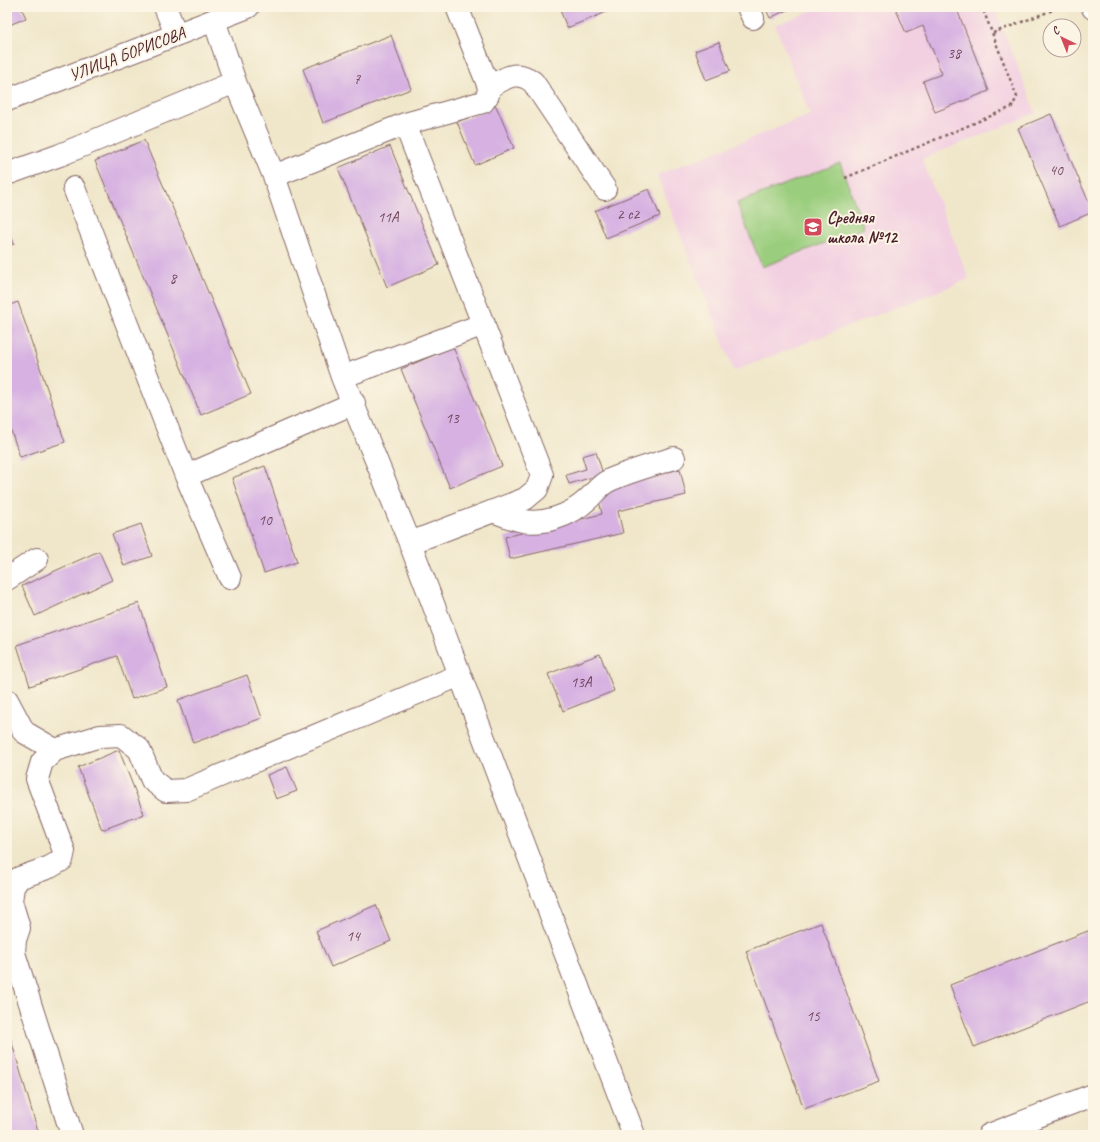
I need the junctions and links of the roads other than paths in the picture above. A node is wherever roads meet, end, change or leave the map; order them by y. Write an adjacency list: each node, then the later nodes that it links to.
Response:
1 (165, 7): 5 (street)
2 (248, 7): 4 (street, УЛИЦА БОРИСОВА)
3 (457, 7): 7 (street)
4 (214, 20): 5 (street, УЛИЦА БОРИСОВА); 6 (street)
5 (176, 34): 8 (street, УЛИЦА БОРИСОВА)
6 (235, 82): 10 (street); 11 (street)
7 (489, 87): 9 (street); 13 (street)
8 (7, 100)
9 (405, 124): 11 (street); 14 (street)
10 (7, 174)
11 (274, 176): 15 (street)
12 (74, 188): 18 (street)
13 (605, 189)
14 (484, 324): 15 (street); 19 (street)
15 (342, 377): 16 (street)
16 (354, 403): 18 (street); 20 (street)
17 (674, 458): 19 (street)
18 (186, 476): 22 (street)
19 (493, 511): 20 (street)
20 (410, 543): 24 (street)
21 (37, 559): 23 (street)
22 (230, 578)
23 (7, 580)
24 (460, 675): 26 (street); 29 (street)
25 (7, 700): 26 (street)
26 (55, 750): 28 (street)
27 (1093, 1095): 30 (street)
28 (72, 1135)
29 (634, 1135)
30 (989, 1135)

